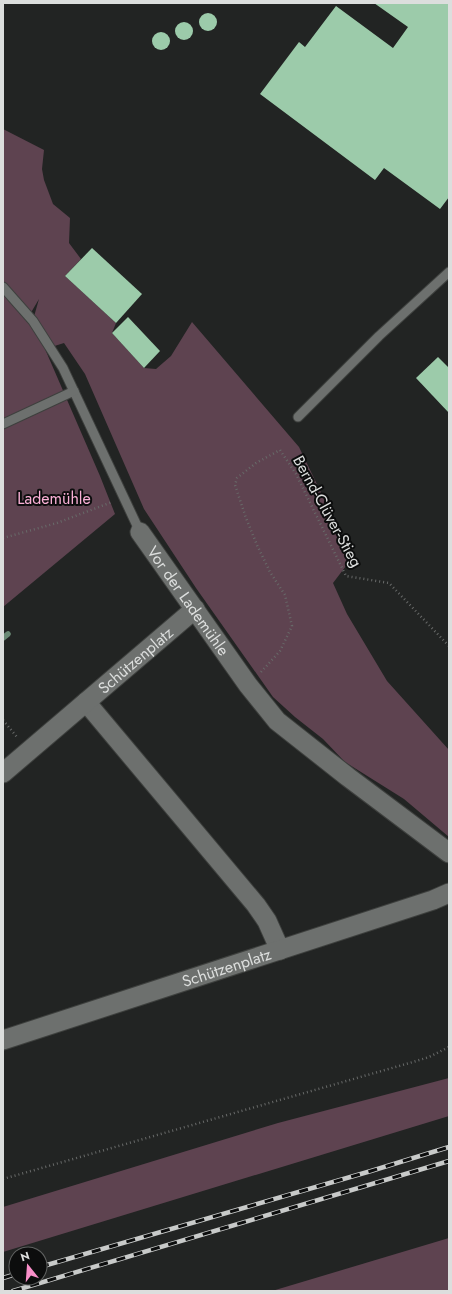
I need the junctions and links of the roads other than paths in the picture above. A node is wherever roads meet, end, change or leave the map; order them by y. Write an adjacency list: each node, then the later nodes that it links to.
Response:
1 (449, 272): 4 (lane)
2 (3, 287): 3 (lane, Vor der Lademühle)
3 (74, 391): 5 (lane); 6 (lane, Vor der Lademühle)
4 (298, 417)
5 (3, 424)
6 (140, 532): 7 (street, Vor der Lademühle)
7 (195, 609): 8 (street, Schützenplatz); 10 (street, Vor der Lademühle)
8 (86, 702): 9 (street, Schützenplatz); 12 (street)
9 (3, 773)
10 (449, 853)
11 (449, 893): 12 (street, Schützenplatz)
12 (280, 950): 13 (street, Schützenplatz)
13 (3, 1040)

